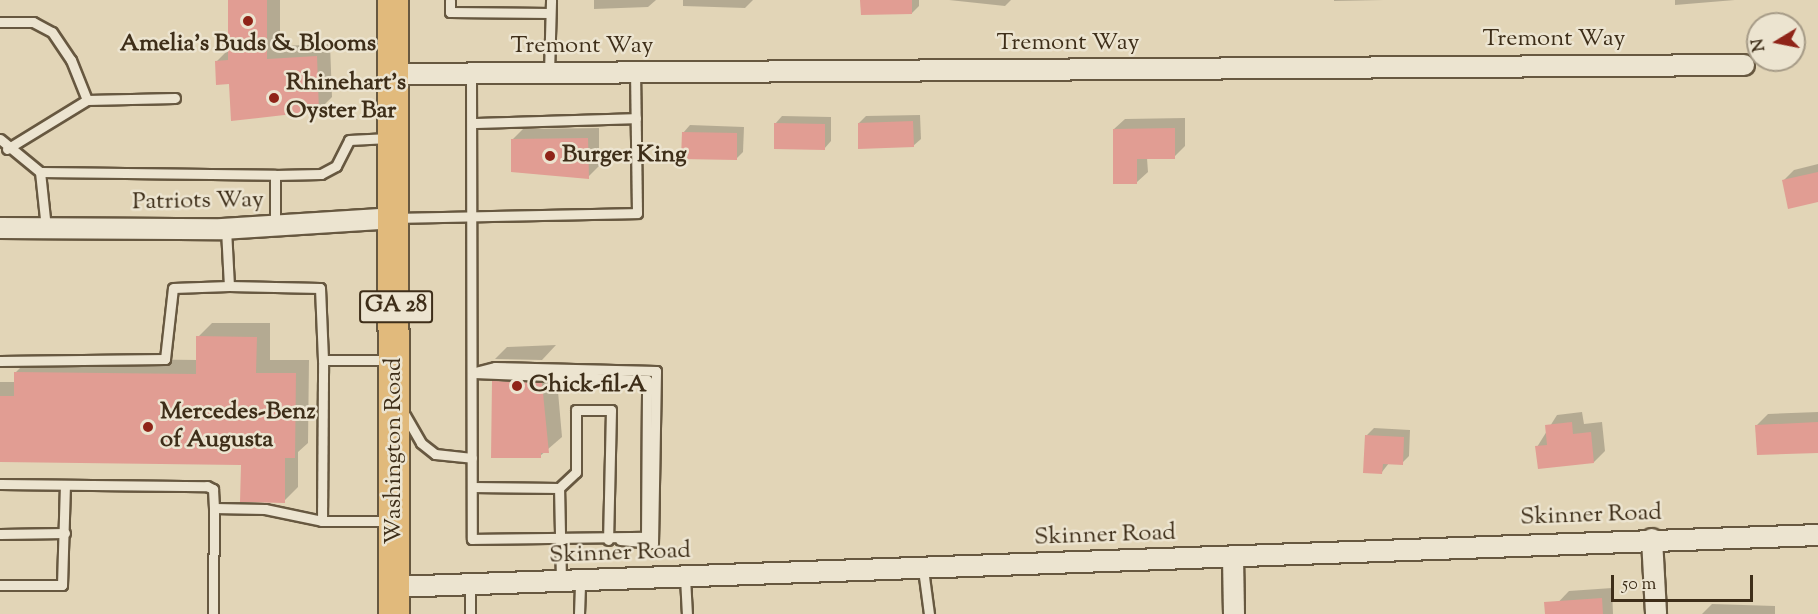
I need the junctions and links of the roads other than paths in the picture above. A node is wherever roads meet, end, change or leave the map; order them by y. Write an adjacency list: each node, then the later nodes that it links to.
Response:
1 (393, 0): 10 (main road, Washington Road / GA 28)
2 (450, 0): 4 (lane)
3 (551, 0): 4 (lane)
4 (550, 13): 7 (lane)
5 (0, 22): 12 (lane)
6 (1744, 65): 8 (street, Tremont Way)
7 (549, 72): 8 (street, Tremont Way); 9 (street, Tremont Way)
8 (634, 72): 13 (lane)
9 (471, 73): 10 (street, Tremont Way); 14 (lane)
10 (393, 74): 15 (main road, Washington Road / GA 28)
11 (175, 98): 12 (lane)
12 (87, 100): 17 (lane)
13 (636, 118): 14 (lane); 20 (lane)
14 (472, 123): 20 (lane)
15 (394, 138): 19 (lane); 21 (main road, Washington Road / GA 28)
16 (0, 139): 17 (lane)
17 (7, 149): 18 (lane)
18 (40, 172): 19 (lane); 24 (lane)
19 (275, 175): 22 (lane)
20 (473, 216): 21 (lane); 30 (lane)
21 (396, 218): 22 (street, Patriots Way); 29 (main road, Washington Road / GA 28)
22 (275, 225): 25 (street, Patriots Way)
23 (0, 228): 24 (street, Patriots Way)
24 (46, 228): 25 (street, Patriots Way)
25 (226, 229): 26 (lane)
26 (229, 286): 27 (lane); 28 (lane)
27 (323, 360): 29 (lane); 37 (lane)
28 (0, 361)
29 (395, 364): 31 (lane); 38 (main road, Washington Road / GA 28)
30 (472, 373): 31 (lane); 44 (lane)
31 (472, 458): 34 (lane)
32 (0, 484): 33 (lane)
33 (65, 484): 36 (lane); 39 (lane)
34 (472, 487): 35 (lane); 43 (lane)
35 (560, 488): 43 (lane); 44 (lane)
36 (214, 508): 37 (lane); 52 (lane)
37 (322, 521): 38 (lane)
38 (394, 521): 51 (main road, Washington Road / GA 28)
39 (65, 533): 40 (lane); 49 (lane)
40 (0, 534)
41 (1818, 535): 42 (street, Skinner Road)
42 (1652, 539): 45 (street, Skinner Road); 58 (street)
43 (560, 540): 44 (lane); 48 (lane)
44 (608, 540)
45 (1233, 557): 46 (street, Skinner Road); 57 (street)
46 (923, 568): 47 (street, Skinner Road); 56 (lane)
47 (686, 577): 48 (street, Skinner Road); 55 (lane)
48 (571, 581): 50 (street, Skinner Road); 54 (lane)
49 (0, 585)
50 (470, 585): 51 (street, Skinner Road); 53 (lane)
51 (394, 601)
52 (213, 614)
53 (470, 614)
54 (579, 614)
55 (687, 614)
56 (929, 614)
57 (1234, 614)
58 (1656, 614)

